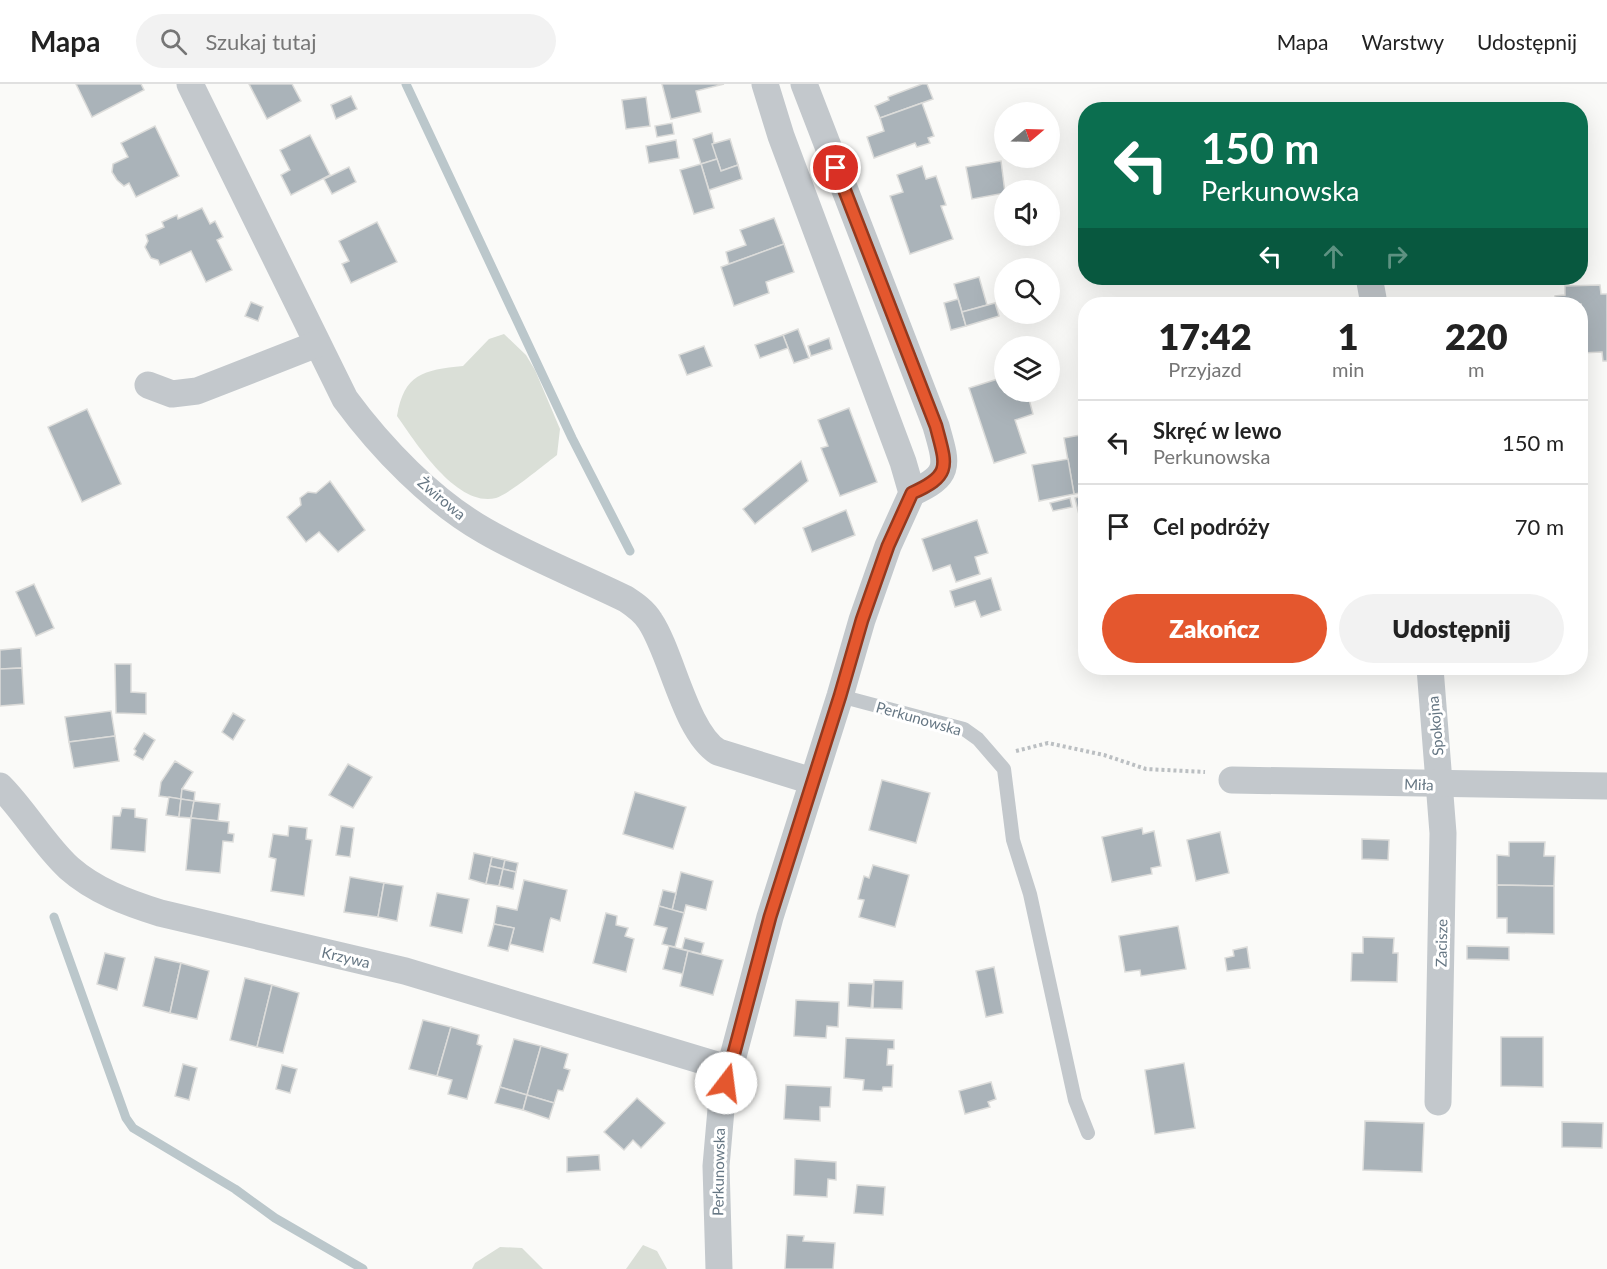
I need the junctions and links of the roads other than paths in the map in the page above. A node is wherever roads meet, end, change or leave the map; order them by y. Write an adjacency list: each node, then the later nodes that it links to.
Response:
1 (190, 84): 4 (street, Żwirowa)
2 (765, 84): 6 (street)
3 (804, 84): 6 (street)
4 (317, 344): 5 (street); 10 (street, Żwirowa)
5 (148, 385)
6 (912, 493): 8 (street, Perkunowska)
7 (1431, 675): 11 (street, Spokojna)
8 (840, 696): 10 (street, Perkunowska); 16 (lane, Perkunowska)
9 (1232, 780): 11 (street, Miła)
10 (812, 781): 14 (street, Perkunowska)
11 (1439, 784): 13 (street, Miła); 15 (street, Zacisze)
12 (0, 786): 14 (street, Krzywa)
13 (1607, 786)
14 (730, 1069): 17 (street, Perkunowska)
15 (1438, 1101)
16 (1088, 1133)
17 (719, 1269)

